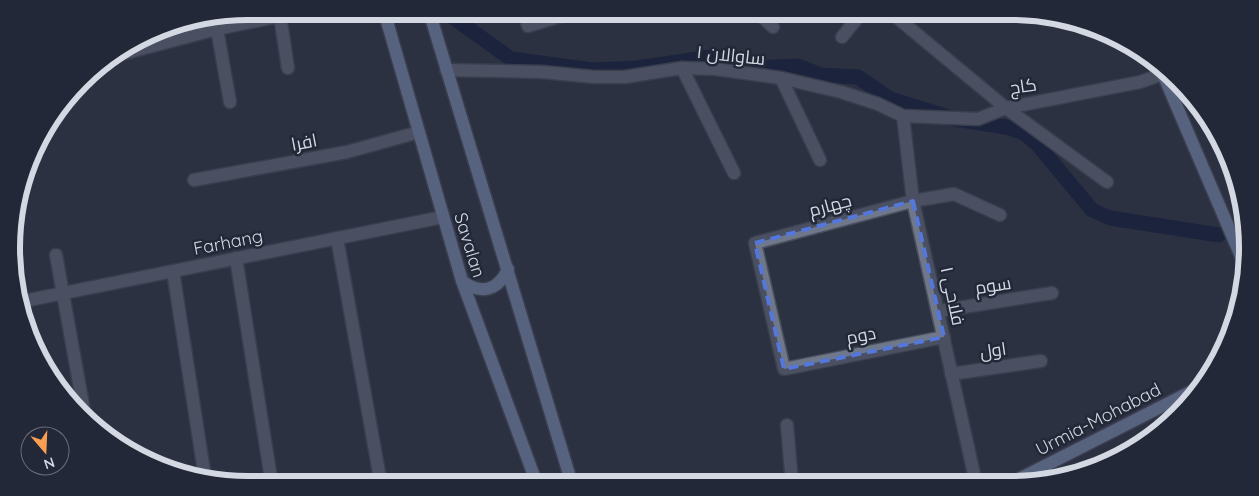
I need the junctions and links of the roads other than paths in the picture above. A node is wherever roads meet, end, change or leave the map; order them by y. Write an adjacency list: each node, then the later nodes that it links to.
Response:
1 (254, 20): 11 (street)
2 (286, 20): 16 (street)
3 (387, 20): 25 (main road, Savalan)
4 (432, 20): 18 (main road, Savalan)
5 (526, 20): 6 (street)
6 (548, 20)
7 (766, 20): 10 (street)
8 (856, 20): 13 (street)
9 (900, 20): 23 (street, کاج)
10 (773, 27)
11 (217, 28): 14 (street); 22 (street)
12 (171, 33): 14 (street)
13 (842, 37)
14 (172, 40): 15 (street)
15 (136, 50)
16 (288, 68)
17 (682, 68): 18 (street, ساوالان ۱); 20 (street, ساوالان ۱); 27 (street)
18 (446, 70): 37 (main road, Savalan)
19 (1156, 73): 23 (street, کاج)
20 (781, 78): 24 (street, ساوالان ۱); 26 (street)
21 (1166, 82): 34 (main road)
22 (230, 102)
23 (1006, 108): 24 (street, ساوالان ۱); 29 (street)
24 (902, 116): 30 (street, فلاحی ۱)
25 (420, 132): 28 (street, افرا); 32 (main road, Savalan)
26 (820, 160)
27 (734, 173)
28 (194, 180)
29 (1107, 182)
30 (913, 201): 31 (street, چهارم); 43 (street, فلاحی ۱); 46 (street, چهارم)
31 (1000, 215)
32 (443, 217): 33 (street, Farhang); 39 (main road, Savalan)
33 (337, 238): 36 (street, Farhang); 54 (street)
34 (1239, 247)
35 (56, 254): 40 (street)
36 (236, 258): 38 (street, Farhang); 53 (street)
37 (508, 269): 39 (main road); 51 (main road, Savalan)
38 (173, 271): 40 (street, Farhang); 52 (street)
39 (462, 281): 55 (main road, Savalan)
40 (63, 293): 42 (street, Farhang); 49 (street)
41 (1052, 293): 43 (street, سوم)
42 (26, 301)
43 (939, 311): 44 (street, فلاحی ۱)
44 (944, 336): 46 (street, دوم); 47 (street, فلاحی ۱)
45 (1041, 361): 47 (street, اول)
46 (784, 369)
47 (951, 374): 59 (street, فلاحی ۱)
48 (1185, 394): 60 (main road, Urmia-Mohabad)
49 (83, 405)
50 (787, 425): 58 (street)
51 (561, 448): 56 (main road, Savalan); 57 (main road)
52 (204, 472)
53 (271, 476)
54 (380, 476)
55 (534, 476)
56 (569, 476)
57 (577, 476)
58 (791, 476)
59 (974, 476)
60 (1024, 476)

